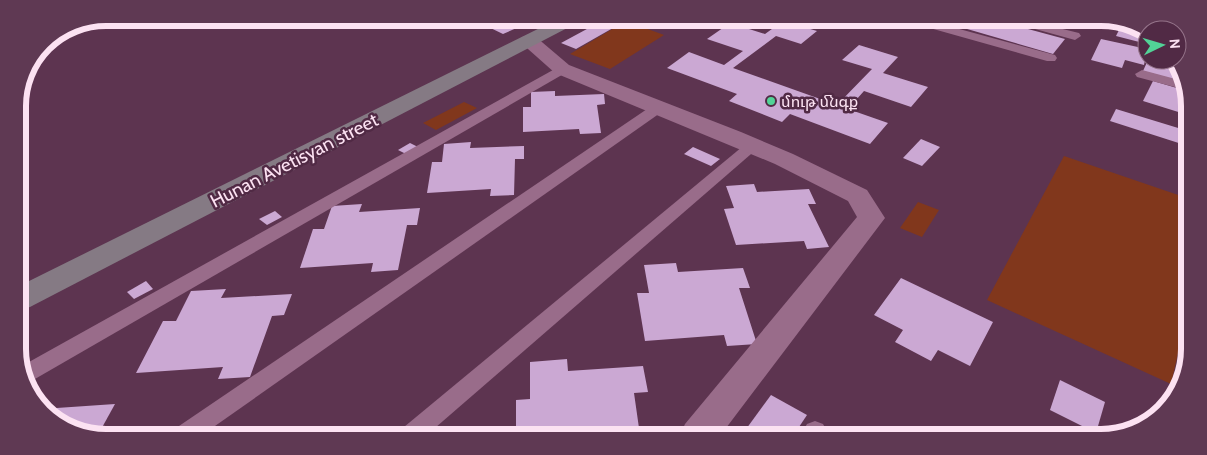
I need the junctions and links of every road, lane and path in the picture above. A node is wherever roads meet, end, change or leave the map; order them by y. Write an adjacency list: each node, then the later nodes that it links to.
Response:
1 (558, 26): 5 (main road, Hunan Avetisyan street)
2 (934, 26): 6 (lane)
3 (1036, 26): 4 (lane)
4 (1075, 36)
5 (529, 41): 7 (street); 12 (main road, Hunan Avetisyan street)
6 (1051, 58)
7 (562, 69): 10 (street); 13 (lane)
8 (1142, 74): 9 (lane)
9 (1177, 84)
10 (658, 108): 11 (street); 14 (lane)
11 (753, 145): 15 (lane); 16 (street)
12 (26, 295)
13 (30, 371)
14 (193, 429)
15 (418, 429)
16 (704, 429)

